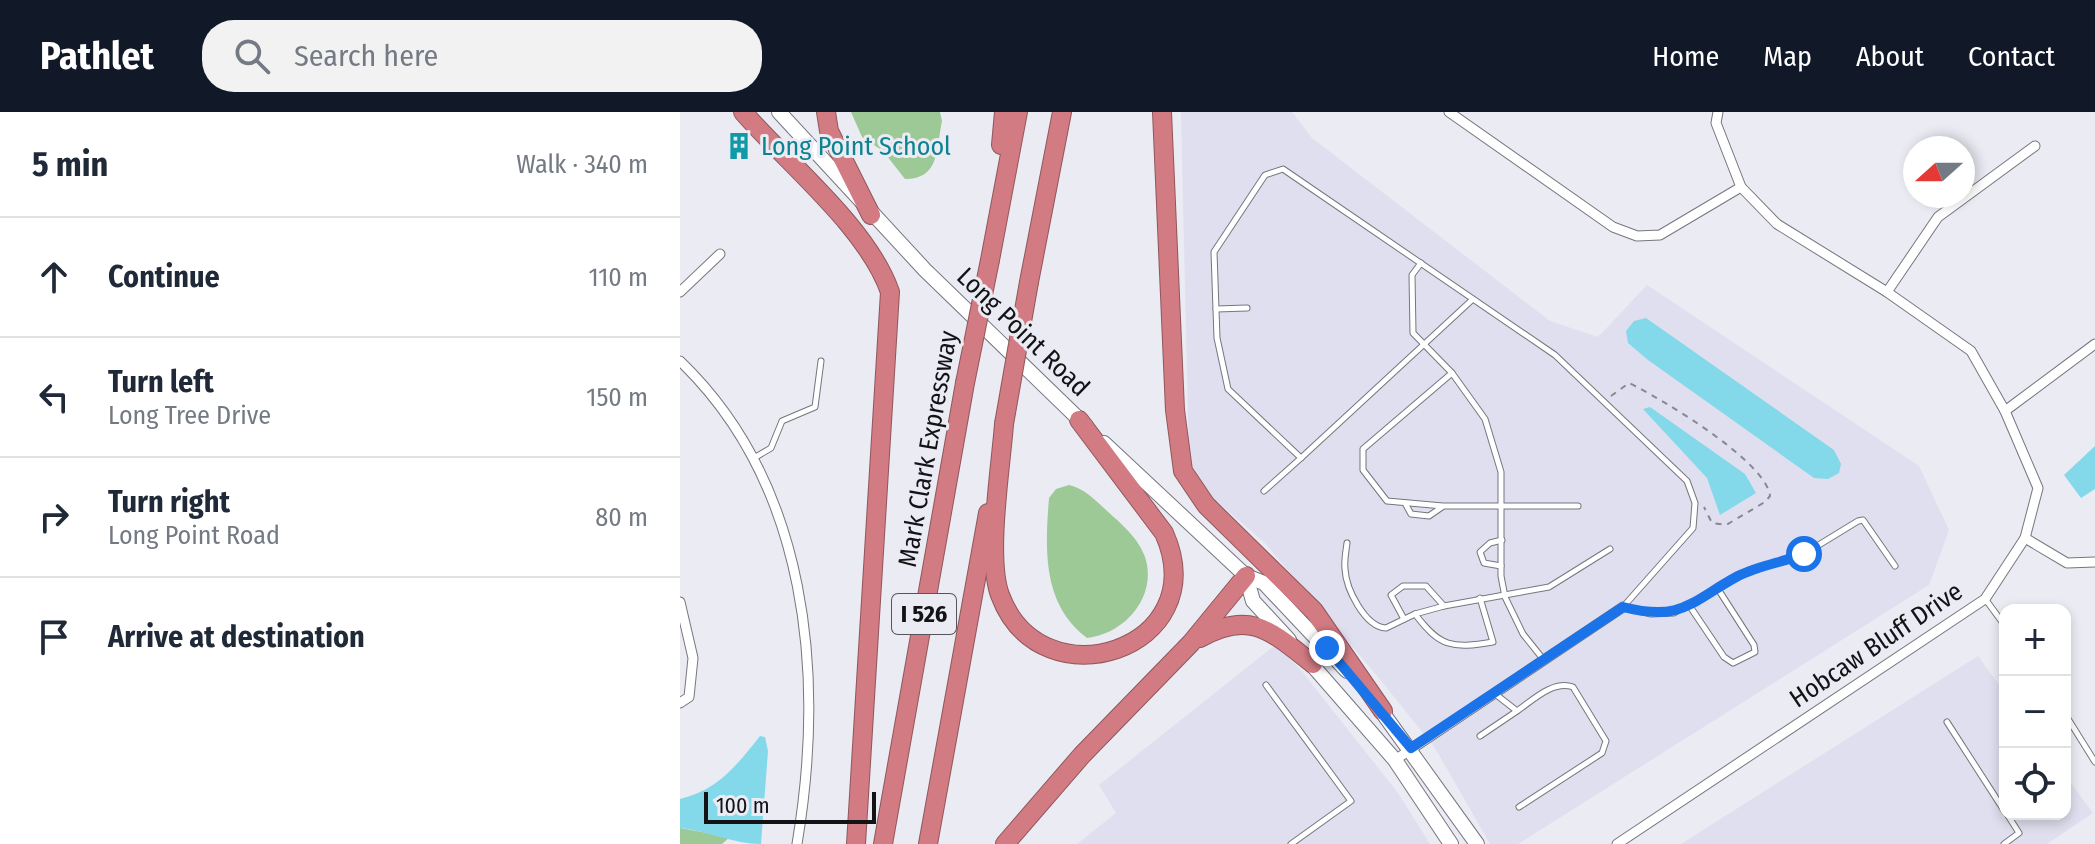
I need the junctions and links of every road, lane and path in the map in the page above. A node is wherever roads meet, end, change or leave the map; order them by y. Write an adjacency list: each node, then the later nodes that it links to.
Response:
1 (743, 112): 79 (highway)
2 (779, 112): 12 (main road, Long Point Road)
3 (826, 112): 12 (highway)
4 (1004, 112): 14 (highway)
5 (1018, 112): 14 (highway, Mark Clark Expressway / I 526)
6 (1062, 112): 33 (highway, I 526, bridge)
7 (1162, 112): 67 (highway)
8 (1449, 112): 11 (street)
9 (1718, 112): 11 (street, Hobcaw Bluff Drive)
10 (2035, 146): 19 (street)
11 (1741, 187): 19 (street, Hobcaw Bluff Drive)
12 (871, 215): 32 (main road, Long Point Road)
13 (720, 254): 18 (street)
14 (990, 260): 80 (highway, Mark Clark Expressway / I 526, bridge)
15 (1421, 263): 17 (lane); 20 (lane); 22 (lane)
16 (1405, 289): 17 (lane)
17 (1412, 289): 24 (lane)
18 (680, 292)
19 (1887, 292): 31 (street, Hobcaw Bluff Drive)
20 (1473, 299): 26 (lane); 30 (lane)
21 (1247, 308): 22 (lane)
22 (1216, 309): 34 (lane)
23 (1405, 322): 24 (lane)
24 (1413, 322): 26 (lane)
25 (2095, 344): 31 (street)
26 (1424, 346): 29 (lane); 34 (lane)
27 (680, 361): 35 (street)
28 (821, 361): 35 (lane)
29 (1452, 373): 37 (lane); 40 (lane)
30 (1604, 402): 41 (lane); 41 (path)
31 (2005, 411): 42 (street, Hobcaw Bluff Drive)
32 (1079, 420): 33 (highway); 49 (main road, Long Point Road)
33 (1004, 424): 81 (highway, I 526)
34 (1301, 458): 36 (lane)
35 (753, 459): 78 (street)
36 (1264, 491)
37 (1404, 502): 38 (lane); 38 (lane)
38 (1443, 506): 40 (lane)
39 (1578, 506): 40 (lane)
40 (1503, 507): 43 (lane)
41 (1694, 509): 57 (lane)
42 (2025, 538): 46 (street); 53 (street, Hobcaw Bluff Drive)
43 (1502, 540): 47 (lane); 47 (lane)
44 (1347, 543): 60 (lane)
45 (1610, 549): 51 (lane)
46 (2095, 562)
47 (1501, 566): 51 (lane)
48 (1895, 566): 50 (lane)
49 (1246, 576): 61 (highway); 63 (main road, Long Point Road); 67 (main road, Long Point Road)
50 (1718, 589): 55 (lane); 55 (lane)
51 (1505, 597): 52 (lane); 62 (lane)
52 (1480, 598): 56 (lane); 58 (lane)
53 (1985, 599): 59 (lane); 86 (street, Hobcaw Bluff Drive)
54 (680, 602): 66 (street)
55 (1689, 605): 57 (lane)
56 (1444, 606): 58 (lane); 60 (lane)
57 (1623, 607): 62 (street)
58 (1415, 614): 60 (lane)
59 (1999, 618)
60 (1404, 619)
61 (1191, 643): 63 (highway); 82 (highway)
62 (1543, 659): 65 (street)
63 (1313, 664): 73 (main road, Long Point Road)
64 (1266, 685): 83 (lane)
65 (1494, 692): 68 (lane); 72 (street)
66 (680, 703)
67 (1383, 711): 72 (main road, Long Point Road)
68 (1517, 711): 71 (lane); 76 (lane)
69 (1947, 722): 75 (lane)
70 (2071, 724): 74 (lane)
71 (1480, 736)
72 (1411, 748): 73 (street); 85 (main road, Long Point Road)
73 (1395, 760): 84 (main road, Long Point Road)
74 (2095, 762)
75 (1999, 802)
76 (1519, 807)
77 (2011, 820): 87 (lane)
78 (797, 844)
79 (856, 844)
80 (883, 844)
81 (928, 844)
82 (1005, 844)
83 (1291, 844)
84 (1451, 844)
85 (1477, 844)
86 (1617, 844)
87 (2004, 844)

